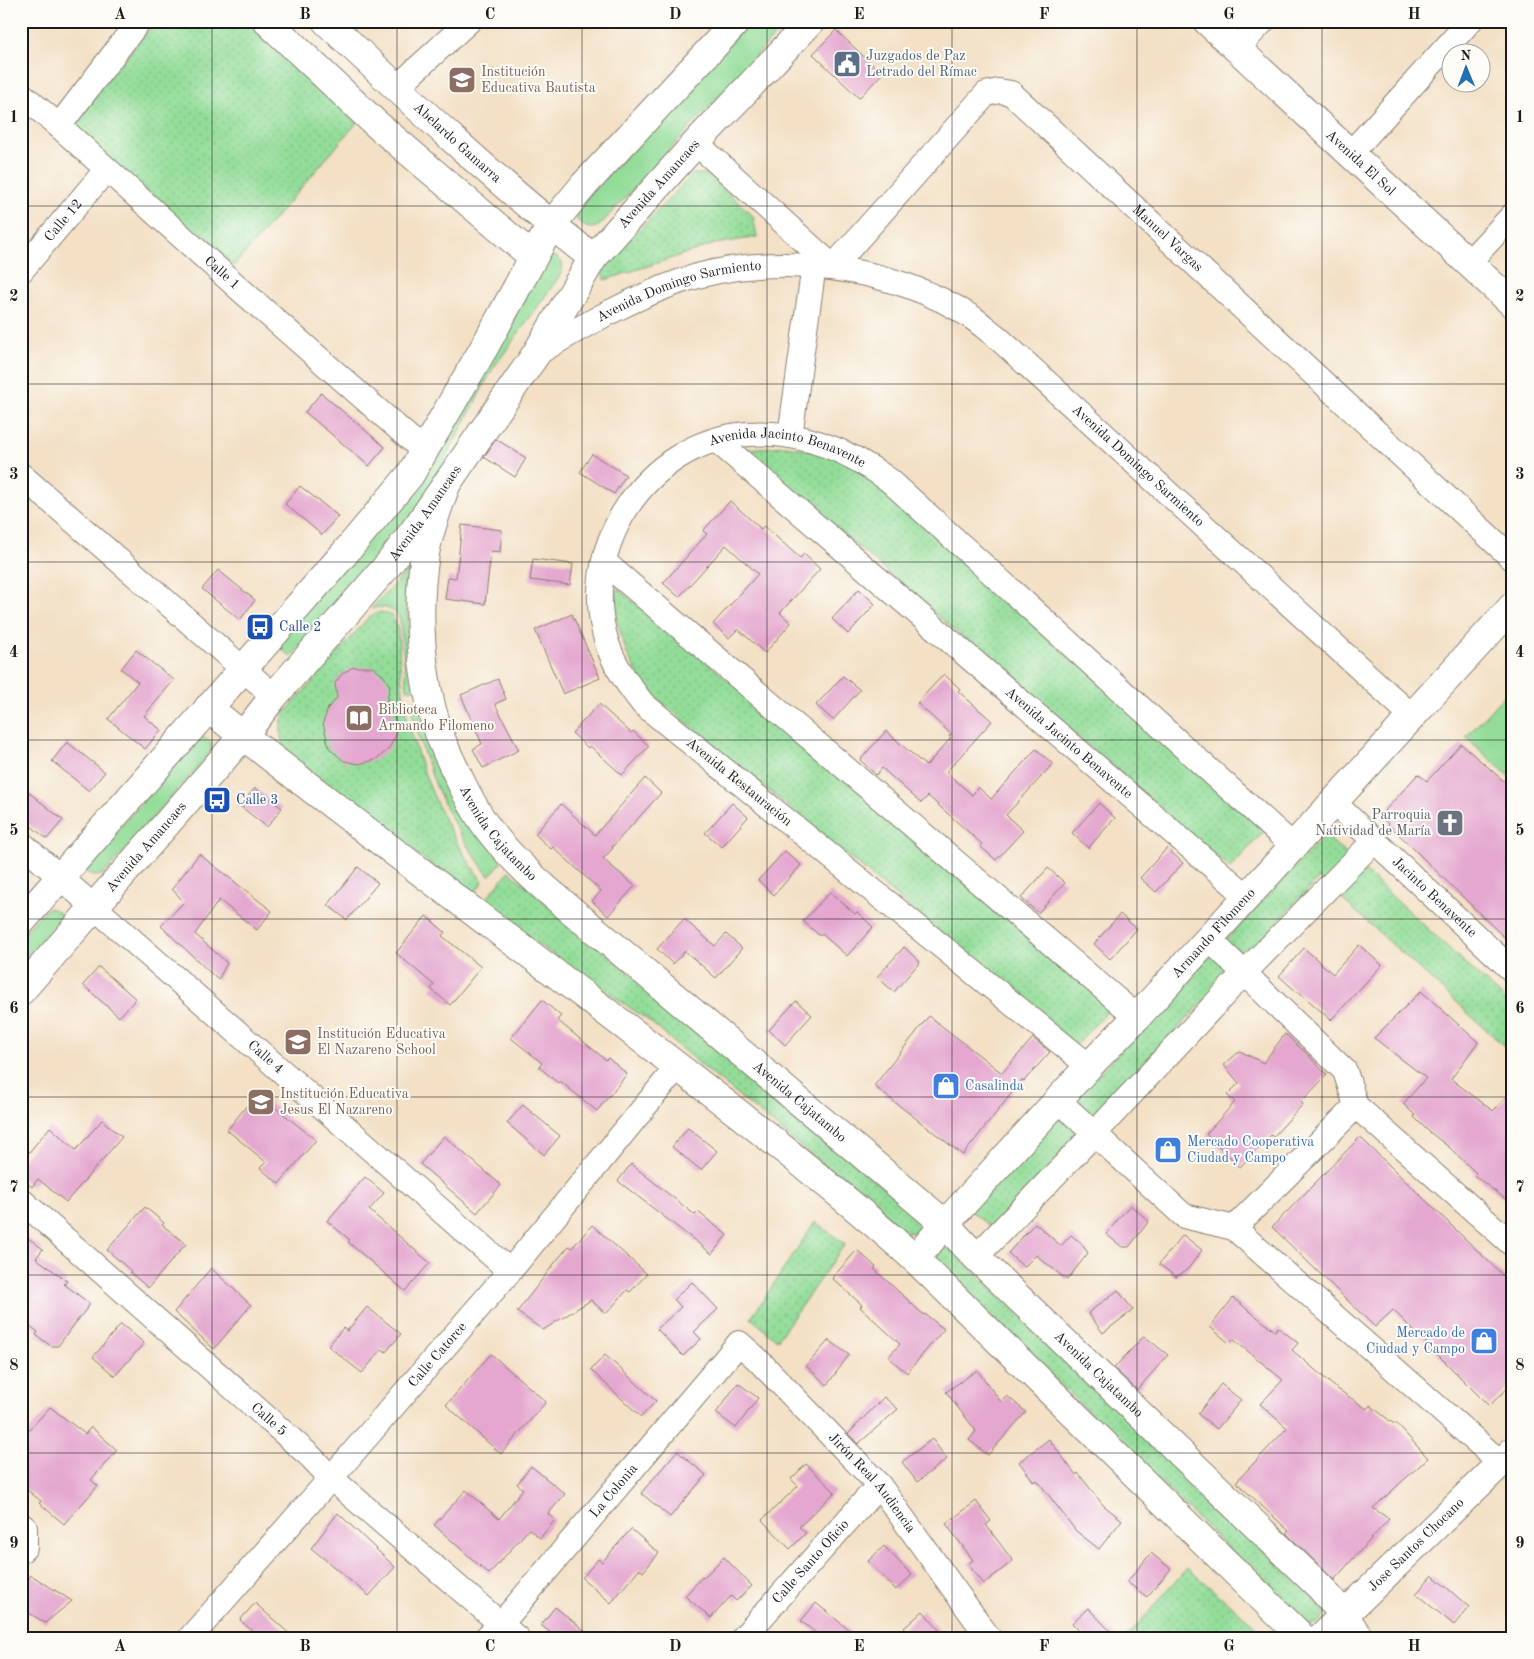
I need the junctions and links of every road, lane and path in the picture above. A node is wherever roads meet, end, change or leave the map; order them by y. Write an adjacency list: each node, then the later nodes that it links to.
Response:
1 (139, 21): 13 (street)
2 (267, 21): 19 (street)
3 (326, 21): 11 (street, Abelardo Gamarra)
4 (469, 21): 11 (street)
5 (737, 21): 18 (street)
6 (811, 21): 14 (street, Avenida Amancaes)
7 (1207, 21): 10 (street, Avenida El Sol)
8 (1264, 21): 10 (street)
9 (1470, 21): 15 (street)
10 (1237, 49): 15 (street, Avenida El Sol)
11 (396, 88): 18 (street, Abelardo Gamarra)
12 (21, 94): 13 (street, Calle 1)
13 (59, 126): 16 (street, Calle 1)
14 (696, 143): 20 (street, Avenida Amancaes); 22 (street, Avenida Domingo Sarmiento)
15 (1350, 154): 21 (street, Avenida El Sol)
16 (106, 170): 23 (street, Calle 12); 28 (street, Calle 1)
17 (1513, 215): 21 (street)
18 (551, 225): 19 (street); 20 (street, Abelardo Gamarra)
19 (533, 258): 28 (street)
20 (594, 258): 25 (street, Avenida Amancaes)
21 (1468, 263): 24 (street, Avenida El Sol)
22 (823, 266): 25 (street, Avenida Domingo Sarmiento); 26 (street); 31 (street, Manuel Vargas); 37 (street, Avenida Domingo Sarmiento)
23 (21, 271)
24 (1513, 304)
25 (536, 354): 30 (street, Avenida Amancaes)
26 (790, 436): 27 (street, Avenida Jacinto Benavente); 42 (street, Avenida Jacinto Benavente)
27 (716, 440): 32 (street, Avenida Restauración); 44 (street, Avenida Jacinto Benavente)
28 (424, 451): 34 (street)
29 (21, 475): 34 (street)
30 (446, 485): 35 (street, Avenida Amancaes); 58 (street, Avenida Cajatambo)
31 (1513, 559)
32 (604, 562): 51 (street); 53 (street, Avenida Restauración)
33 (1513, 606): 37 (street, Armando Filomeno)
34 (244, 668): 35 (street); 36 (street)
35 (274, 696): 38 (street, Avenida Amancaes)
36 (208, 708): 38 (street); 43 (street)
37 (1412, 716): 39 (street, Armando Filomeno)
38 (243, 736): 45 (street, Avenida Amancaes); 52 (street)
39 (1333, 802): 40 (street, Jacinto Benavente); 42 (street, Armando Filomeno)
40 (1374, 841): 48 (street, Jacinto Benavente); 49 (street)
41 (21, 843): 43 (street, Calle 4)
42 (1293, 846): 44 (street, Armando Filomeno)
43 (60, 877): 45 (street, Calle 4); 46 (street)
44 (1247, 896): 47 (street, Armando Filomeno)
45 (95, 907): 50 (street, Avenida Amancaes); 63 (street, Calle 4)
46 (21, 922)
47 (1208, 938): 49 (street); 51 (street, Armando Filomeno)
48 (1513, 970)
49 (1244, 973): 55 (street); 56 (street)
50 (21, 991)
51 (1137, 1017): 53 (street, Armando Filomeno)
52 (678, 1066): 62 (street); 63 (street, Calle Catorce)
53 (1089, 1066): 54 (street, Armando Filomeno)
54 (1058, 1101): 56 (street); 58 (street, Armando Filomeno)
55 (1356, 1106): 59 (street); 60 (street)
56 (1096, 1134): 59 (street); 61 (street)
57 (21, 1200): 66 (street, Calle 5)
58 (944, 1224): 61 (street, Avenida Cajatambo); 62 (street, Armando Filomeno)
59 (1234, 1228): 65 (street)
60 (1513, 1245)
61 (976, 1257): 70 (street, Avenida Cajatambo)
62 (914, 1259): 75 (street)
63 (510, 1270): 66 (street, Calle Catorce)
64 (740, 1344): 67 (street, Jirón Real Audiencia); 71 (street, La Colonia)
65 (1507, 1457): 70 (street, Jose Santos Chocano)
66 (332, 1478): 71 (street, Calle 5); 72 (street, Calle Catorce)
67 (879, 1485): 73 (street, Calle Santo Oficio); 74 (street, Jirón Real Audiencia)
68 (21, 1524): 69 (street)
69 (21, 1551)
70 (1344, 1616): 76 (street, Jose Santos Chocano); 77 (street, Avenida Cajatambo)
71 (501, 1633)
72 (190, 1638)
73 (743, 1638)
74 (989, 1638)
75 (1304, 1638)
76 (1320, 1638)
77 (1359, 1638)

